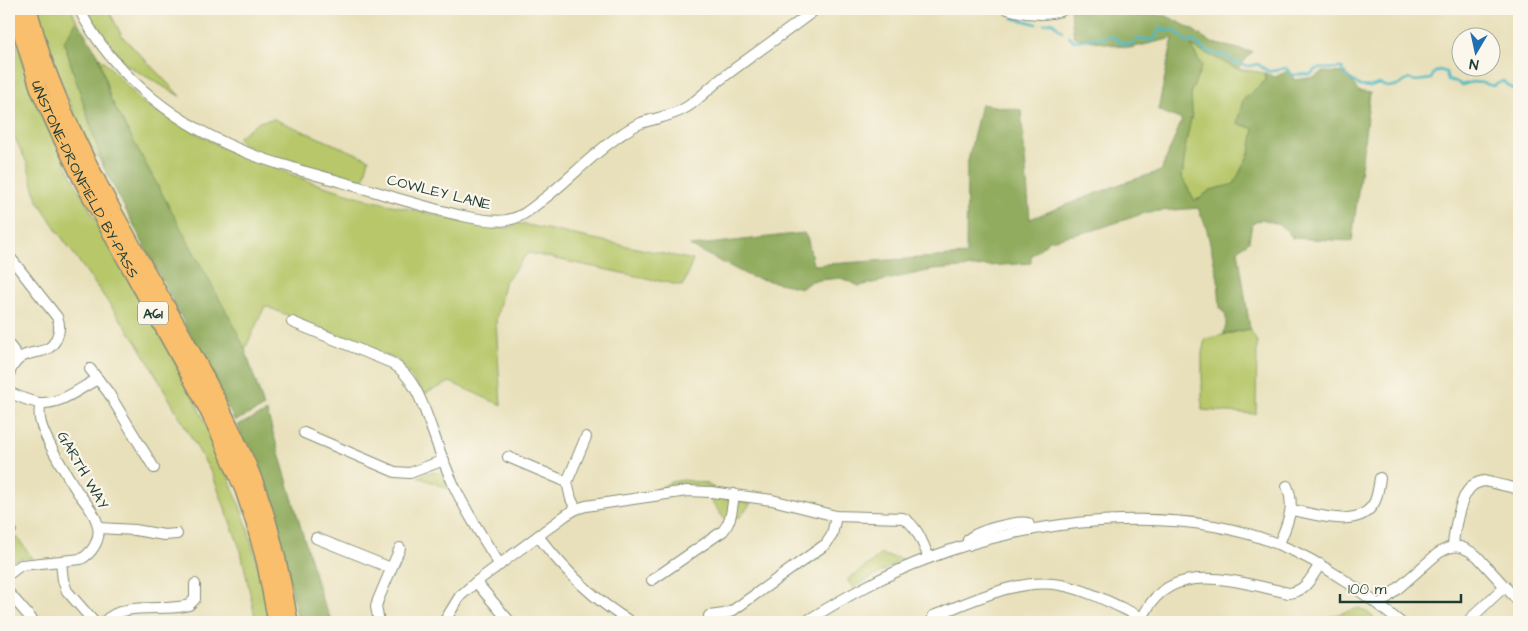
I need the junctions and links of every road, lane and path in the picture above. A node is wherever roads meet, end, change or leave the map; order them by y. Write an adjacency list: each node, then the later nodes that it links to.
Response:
1 (14, 9): 55 (highway, UNSTONE-DRONFIELD BY-PASS / A61)
2 (29, 9): 56 (highway, UNSTONE-DRONFIELD BY-PASS / A61)
3 (80, 9): 4 (street, COWLEY LANE)
4 (816, 9)
5 (1007, 9): 6 (street)
6 (1065, 9)
7 (9, 256): 10 (street)
8 (292, 322): 19 (street)
9 (9, 346): 10 (street)
10 (19, 358): 12 (street)
11 (90, 369): 13 (street)
12 (9, 374)
13 (98, 379): 15 (street); 20 (street)
14 (9, 392): 15 (street)
15 (40, 403): 29 (street, GARTH WAY)
16 (304, 433): 19 (street)
17 (586, 436): 22 (street)
18 (508, 457): 22 (street)
19 (444, 460): 38 (street)
20 (154, 468)
21 (1380, 478): 27 (street)
22 (567, 482): 26 (street)
23 (1287, 486): 27 (street)
24 (1519, 489): 34 (street)
25 (734, 494): 26 (street); 28 (street); 42 (street)
26 (576, 509): 31 (street)
27 (1292, 510): 33 (street)
28 (836, 516): 36 (street); 49 (street)
29 (99, 528): 30 (street); 37 (street, GARTH WAY)
30 (177, 534)
31 (538, 536): 38 (street); 60 (street)
32 (316, 538): 40 (street)
33 (1279, 544): 36 (street); 39 (street)
34 (1453, 546): 45 (street); 48 (street)
35 (400, 548): 40 (street)
36 (929, 558): 61 (street)
37 (61, 562): 41 (street, GARTH WAY); 53 (street)
38 (500, 564): 43 (street)
39 (1320, 564): 48 (street); 51 (street)
40 (391, 568): 57 (street)
41 (9, 574)
42 (652, 580)
43 (476, 582): 58 (street); 59 (street)
44 (194, 584): 54 (street)
45 (1505, 586): 47 (street); 63 (street)
46 (9, 593): 52 (street)
47 (1519, 602)
48 (1379, 605): 62 (street)
49 (709, 616)
50 (933, 616): 51 (street)
51 (1142, 620)
52 (34, 622)
53 (94, 622)
54 (104, 622)
55 (276, 622)
56 (290, 622)
57 (379, 622)
58 (444, 622)
59 (510, 622)
60 (631, 622)
61 (805, 622)
62 (1400, 622)
63 (1468, 622)

